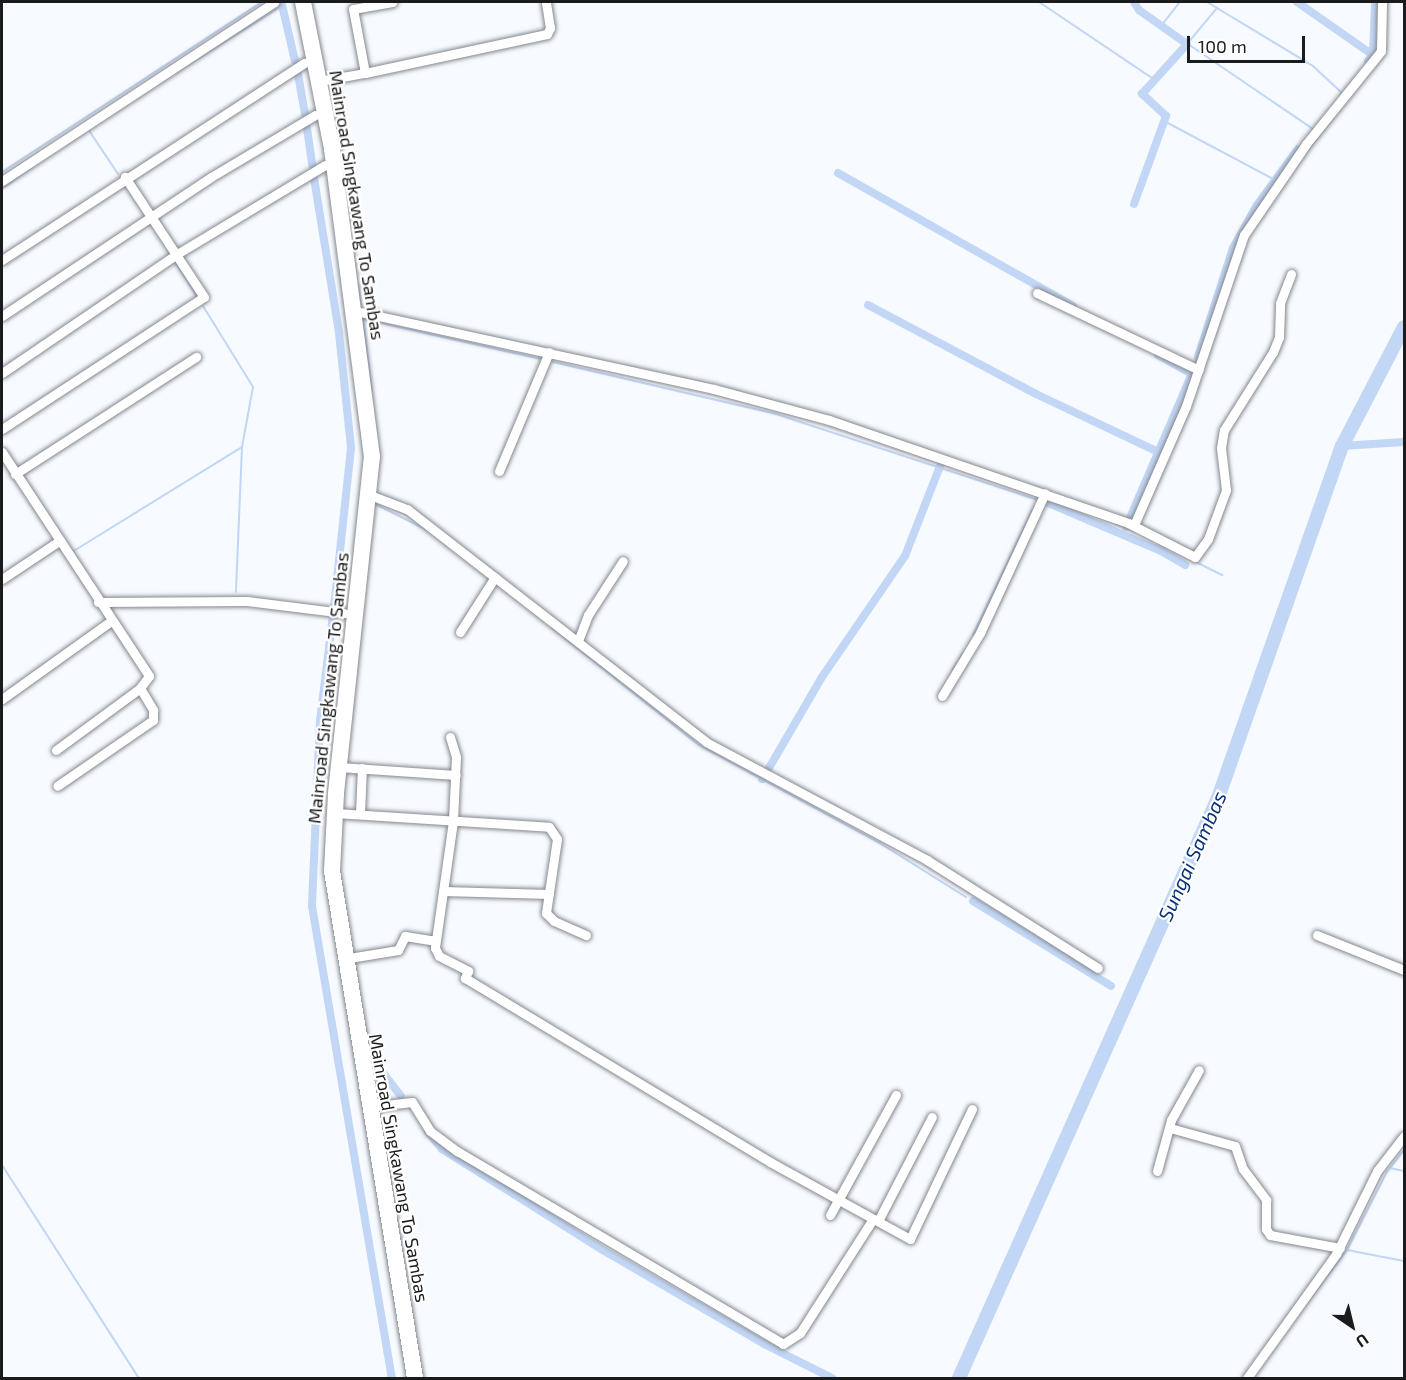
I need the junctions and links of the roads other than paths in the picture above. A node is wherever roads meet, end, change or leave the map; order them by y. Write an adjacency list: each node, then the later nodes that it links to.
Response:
1 (275, 2): 14 (street)
2 (292, 2): 8 (highway, Mainroad Singkawang To Sambas)
3 (303, 2): 10 (highway, Mainroad Singkawang To Sambas)
4 (392, 2): 7 (street)
5 (546, 2): 9 (street)
6 (1382, 2): 25 (street)
7 (351, 5): 9 (street)
8 (304, 63): 11 (highway, Mainroad Singkawang To Sambas); 13 (street)
9 (365, 74): 10 (street)
10 (319, 81): 20 (highway, Mainroad Singkawang To Sambas)
11 (315, 115): 12 (highway, Mainroad Singkawang To Sambas); 15 (street)
12 (325, 165): 16 (street); 24 (highway, Mainroad Singkawang To Sambas)
13 (125, 177): 15 (street); 17 (street)
14 (2, 181)
15 (151, 216): 16 (street); 21 (street)
16 (177, 254): 26 (street); 27 (street)
17 (2, 260)
18 (1291, 274): 33 (street)
19 (1037, 293): 25 (street)
20 (356, 311): 22 (street); 24 (highway, Mainroad Singkawang To Sambas)
21 (2, 316)
22 (549, 352): 29 (street); 31 (street)
23 (196, 357): 30 (street)
24 (357, 359): 32 (highway, Mainroad Singkawang To Sambas); 39 (highway, Mainroad Singkawang To Sambas)
25 (1199, 370): 33 (street)
26 (2, 373)
27 (2, 429)
28 (2, 452): 30 (street)
29 (499, 471)
30 (15, 474): 34 (street)
31 (1045, 493): 33 (street); 45 (street)
32 (370, 495): 36 (street); 43 (highway, Mainroad Singkawang To Sambas)
33 (1134, 525)
34 (59, 541): 37 (street); 38 (street)
35 (623, 561): 42 (street)
36 (495, 577): 41 (street); 42 (street)
37 (2, 579)
38 (98, 602): 39 (street); 40 (street)
39 (344, 613): 43 (highway, Mainroad Singkawang To Sambas)
40 (111, 621): 44 (street); 46 (street)
41 (460, 632)
42 (578, 641): 62 (street)
43 (345, 658): 49 (highway, Mainroad Singkawang To Sambas); 64 (highway, Mainroad Singkawang To Sambas)
44 (140, 688): 48 (street); 52 (street)
45 (942, 696)
46 (2, 699)
47 (450, 737): 51 (street)
48 (56, 750)
49 (339, 767): 50 (street); 53 (highway, Mainroad Singkawang To Sambas)
50 (362, 768): 51 (street); 54 (street)
51 (456, 775): 55 (street)
52 (57, 786)
53 (334, 813): 54 (street); 61 (highway, Mainroad Singkawang To Sambas)
54 (360, 813): 55 (street)
55 (453, 821): 56 (street); 57 (street)
56 (443, 891): 57 (street); 60 (street)
57 (549, 894): 58 (street)
58 (586, 935)
59 (1317, 935): 63 (street)
60 (435, 941): 61 (street); 73 (street)
61 (343, 959): 64 (highway, Mainroad Singkawang To Sambas)
62 (1098, 968)
63 (1404, 969)
64 (357, 1069): 67 (highway, Mainroad Singkawang To Sambas); 77 (highway, Mainroad Singkawang To Sambas)
65 (1199, 1070): 70 (street)
66 (896, 1095): 73 (street)
67 (368, 1107): 75 (street); 78 (highway, Mainroad Singkawang To Sambas)
68 (972, 1109): 75 (street)
69 (932, 1117): 75 (street)
70 (1170, 1128): 72 (street); 76 (street)
71 (1404, 1136): 76 (street)
72 (1157, 1171)
73 (839, 1200): 74 (street); 75 (street)
74 (830, 1215)
75 (875, 1220)
76 (1340, 1248): 79 (street)
77 (404, 1378)
78 (415, 1378)
79 (1247, 1378)

